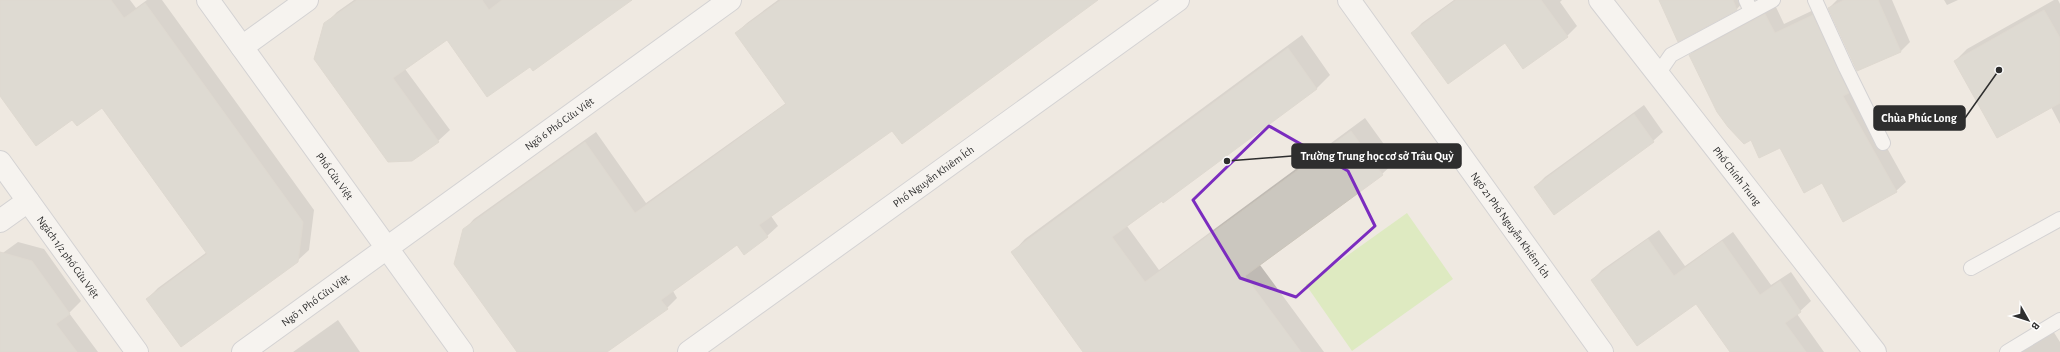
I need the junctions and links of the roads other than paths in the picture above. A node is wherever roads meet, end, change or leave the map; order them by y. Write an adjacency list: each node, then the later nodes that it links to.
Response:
1 (208, 0): 10 (street, Phố Cửu Việt)
2 (307, 0): 10 (street)
3 (730, 0): 17 (street, Ngõ 6 Phố Cửu Việt)
4 (1178, 0): 23 (street, Phố Nguyễn Khiêm Ích)
5 (1349, 0): 24 (street, Ngõ 21 Phố Nguyễn Khiêm Ích)
6 (1600, 0): 11 (street, Phố Chính Trung)
7 (1773, 0): 9 (lane)
8 (1815, 0): 12 (lane)
9 (1748, 6): 11 (lane)
10 (242, 47): 17 (street, Phố Cửu Việt)
11 (1658, 74): 25 (street, Phố Chính Trung)
12 (1883, 143)
13 (0, 162): 14 (street, Ngách 1/2 phố Cửu Việt)
14 (28, 201): 16 (street); 20 (street, Ngách 1/2 phố Cửu Việt)
15 (2060, 218): 18 (lane)
16 (0, 221)
17 (387, 248): 21 (street, Ngõ 1 Phố Cửu Việt); 22 (street, Phố Cửu Việt)
18 (1971, 268)
19 (2060, 320): 26 (lane)
20 (137, 352)
21 (243, 352)
22 (462, 352)
23 (689, 352)
24 (1602, 352)
25 (1875, 352)
26 (2007, 352)

